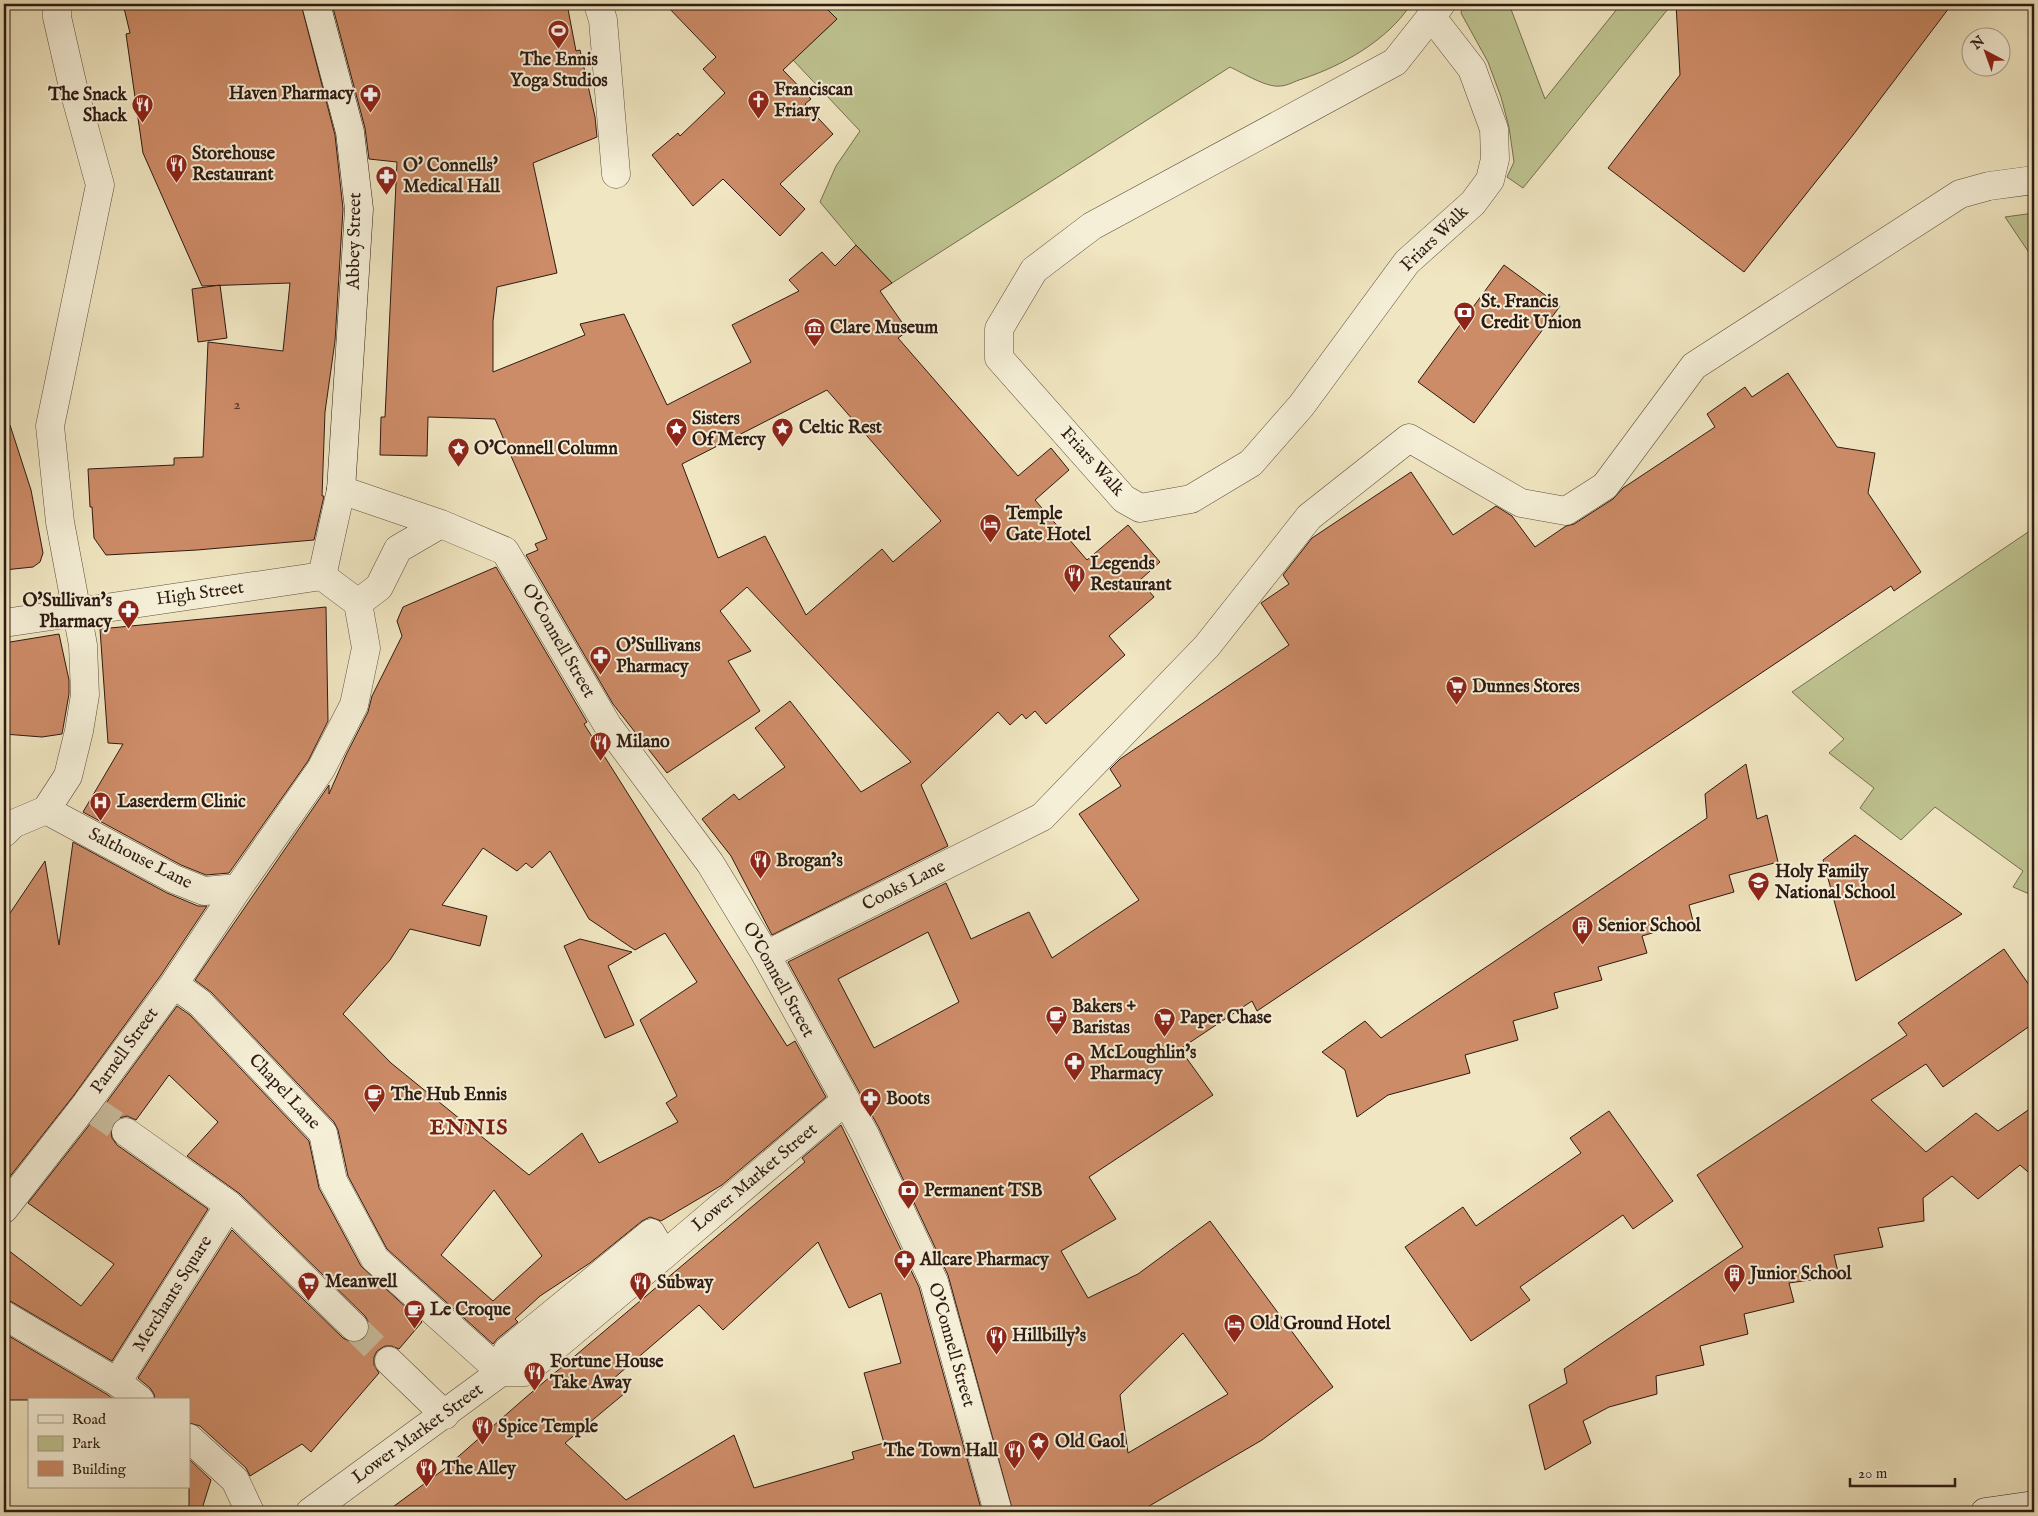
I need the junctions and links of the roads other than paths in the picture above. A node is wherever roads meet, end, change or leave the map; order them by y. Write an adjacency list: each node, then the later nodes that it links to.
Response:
1 (57, 4): 11 (street)
2 (316, 4): 7 (street, Abbey Street)
3 (598, 4): 5 (street)
4 (1436, 10): 4 (street, Friars Walk)
5 (616, 174)
6 (2034, 180): 16 (street, Cooks Lane)
7 (341, 490): 8 (street, O'Connell Street); 9 (street)
8 (441, 524): 10 (street); 16 (street, O'Connell Street)
9 (322, 576): 10 (street); 11 (street, High Street)
10 (358, 603): 15 (street, Parnell Street)
11 (78, 611): 12 (street, High Street); 13 (street)
12 (4, 623)
13 (46, 810): 14 (street); 15 (street, Salthouse Lane)
14 (4, 833)
15 (238, 888): 17 (street, Parnell Street)
16 (766, 955): 18 (street, O'Connell Street)
17 (174, 984): 21 (street, Parnell Street); 25 (street, Chapel Lane)
18 (845, 1101): 25 (street, Lower Market Street); 33 (street, O'Connell Street)
19 (126, 1132): 20 (street)
20 (229, 1205): 23 (street); 26 (street, Merchants Square)
21 (4, 1209)
22 (4, 1316): 26 (street)
23 (354, 1327)
24 (389, 1361): 28 (street)
25 (501, 1372): 28 (street, Lower Market Street)
26 (117, 1382): 27 (street)
27 (137, 1398)
28 (444, 1415): 32 (street, Lower Market Street)
29 (190, 1439): 31 (street)
30 (2034, 1505): 34 (street)
31 (250, 1512)
32 (310, 1512)
33 (998, 1512)
34 (1985, 1512)

